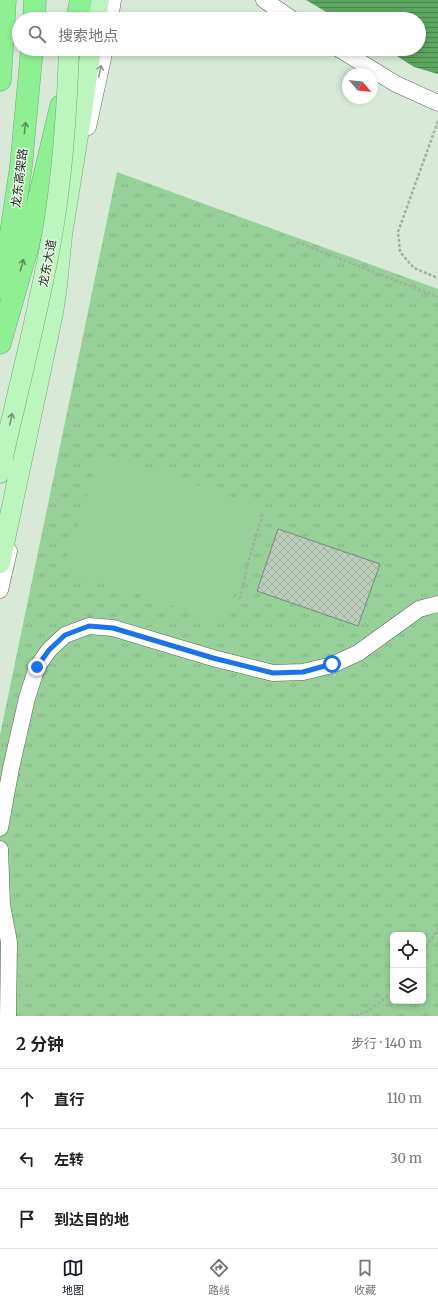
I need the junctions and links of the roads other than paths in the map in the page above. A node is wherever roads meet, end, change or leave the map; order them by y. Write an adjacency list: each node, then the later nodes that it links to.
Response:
1 (5, 0): 20 (highway)
2 (35, 0): 8 (highway)
3 (71, 0): 9 (main road)
4 (81, 0): 10 (highway)
5 (99, 0): 11 (main road)
6 (113, 0): 12 (lane)
7 (264, 0): 13 (lane)
8 (34, 12)
9 (70, 12)
10 (78, 12)
11 (97, 12)
12 (111, 12)
13 (282, 12)
14 (31, 56): 22 (highway, 龙东高架路, one-way to 14)
15 (70, 56): 23 (highway, one-way to 15)
16 (70, 56): 24 (main road, 龙东大道, one-way to 16, bridge)
17 (90, 56): 25 (main road)
18 (103, 56): 26 (lane, one-way to 18)
19 (350, 56): 21 (lane)
20 (0, 80)
21 (438, 103)
22 (0, 306)
23 (0, 343)
24 (2, 465)
25 (0, 563)
26 (0, 590)
27 (438, 604): 28 (lane)
28 (0, 828)
29 (0, 850): 30 (lane)
30 (8, 1016)

